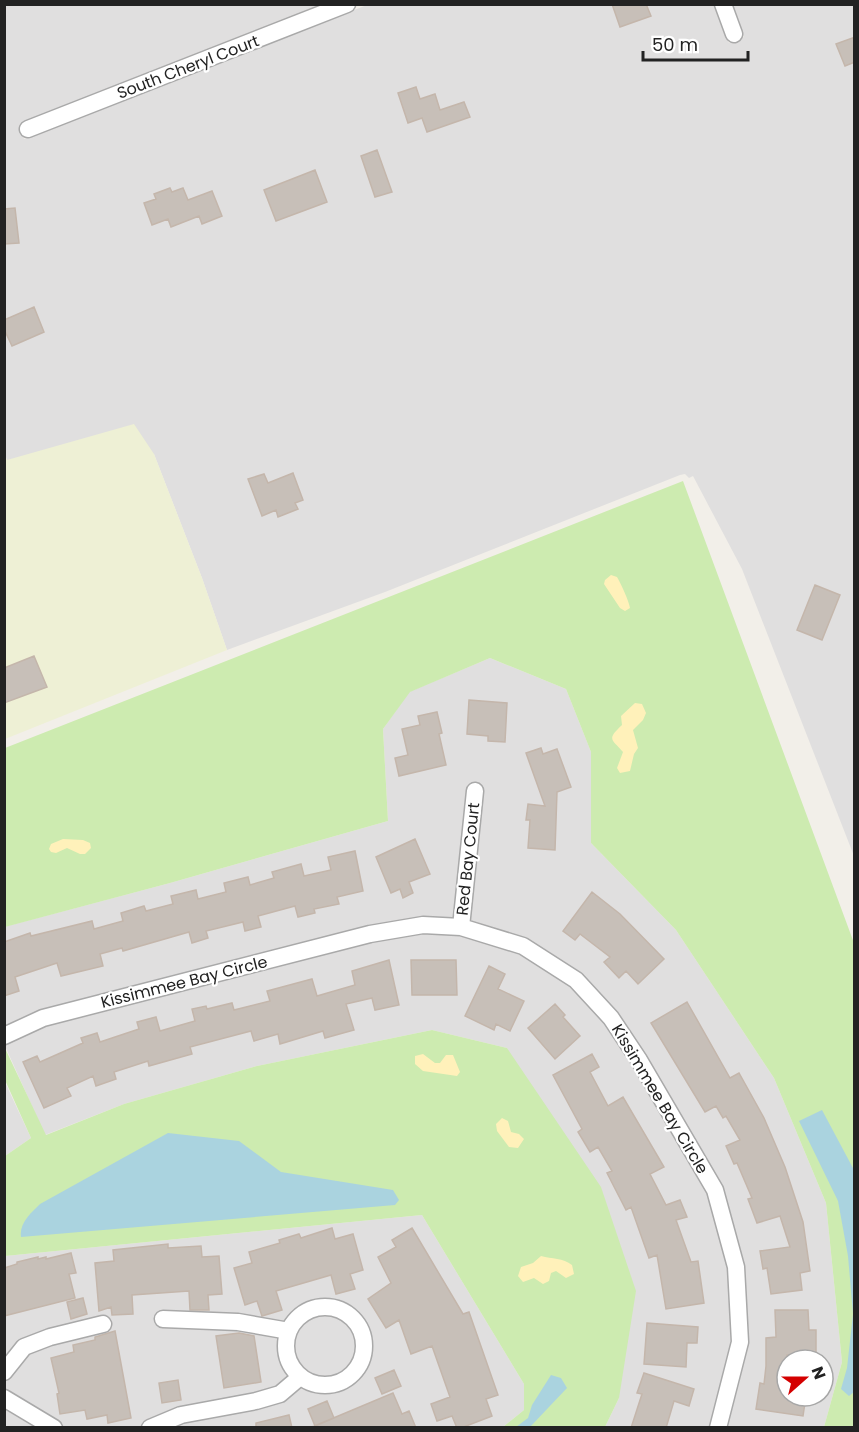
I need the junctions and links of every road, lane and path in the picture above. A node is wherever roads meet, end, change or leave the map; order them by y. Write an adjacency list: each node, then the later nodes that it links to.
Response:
1 (347, 4): 4 (street, South Cheryl Court)
2 (723, 4): 3 (street)
3 (734, 34)
4 (28, 129)
5 (475, 791): 6 (street, Red Bay Court)
6 (461, 927): 7 (street, Kissimmee Bay Circle); 16 (street, Kissimmee Bay Circle)
7 (4, 1036)
8 (163, 1319): 10 (street)
9 (103, 1324): 11 (street)
10 (288, 1331): 12 (street); 12 (street)
11 (4, 1372)
12 (300, 1377): 15 (street)
13 (4, 1398): 14 (street)
14 (54, 1428)
15 (150, 1428)
16 (718, 1428)

